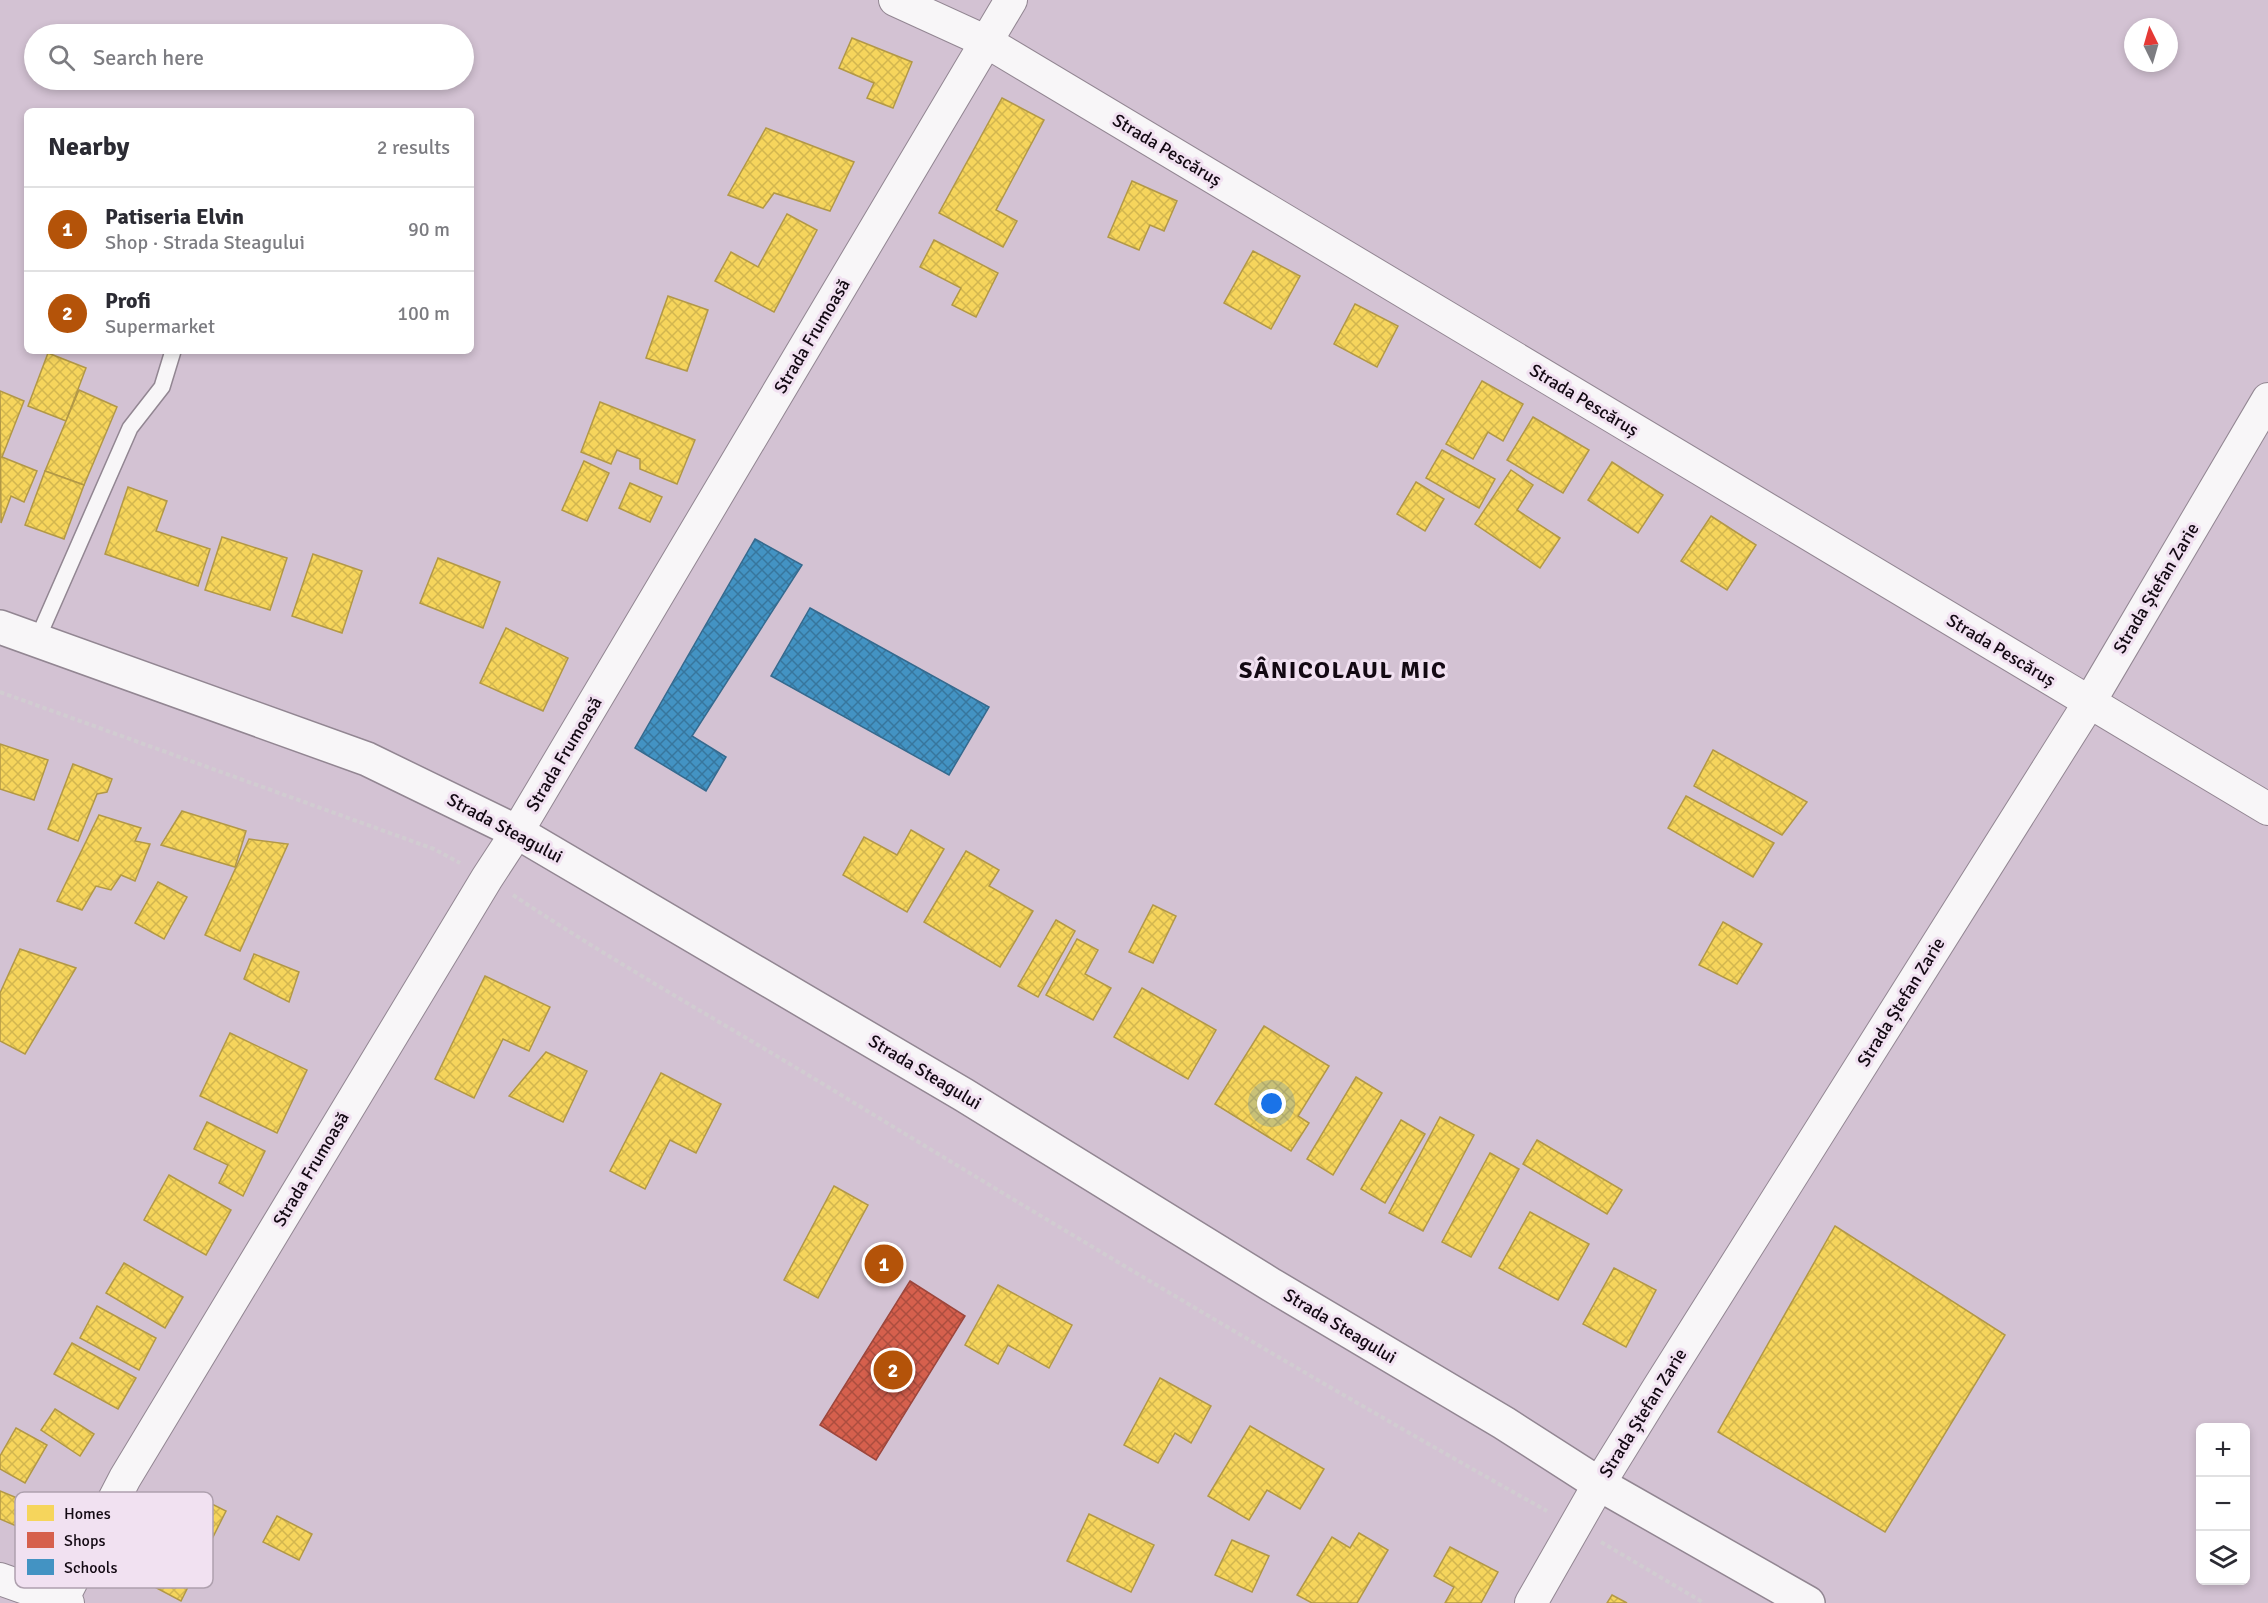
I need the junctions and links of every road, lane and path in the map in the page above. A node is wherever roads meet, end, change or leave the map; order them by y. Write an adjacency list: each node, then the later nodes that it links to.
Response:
1 (895, 0): 3 (street, Strada Pescăruș)
2 (1011, 0): 3 (street, Strada Frumoasă)
3 (987, 42): 9 (street, Strada Pescăruș); 11 (street, Strada Frumoasă)
4 (172, 354): 7 (lane)
5 (2268, 399): 9 (street, Strada Ștefan Zarie)
6 (0, 627): 7 (main road, Strada Steagului)
7 (37, 640): 11 (main road, Strada Steagului)
8 (0, 692): 12 (path)
9 (2089, 703): 10 (street, Strada Pescăruș); 13 (street, Strada Ștefan Zarie)
10 (2268, 809)
11 (518, 832): 12 (street, Strada Frumoasă); 13 (main road, Strada Steagului)
12 (487, 878): 14 (street, Strada Frumoasă); 15 (path)
13 (1599, 1484): 15 (street, Strada Ștefan Zarie); 22 (main road, Strada Steagului)
14 (118, 1492)
15 (1576, 1527): 20 (street, Strada Ștefan Zarie); 21 (path)
16 (0, 1579): 17 (street)
17 (15, 1584)
18 (27, 1588): 19 (street)
19 (65, 1601)
20 (1531, 1603)
21 (1704, 1603)
22 (1808, 1603)

